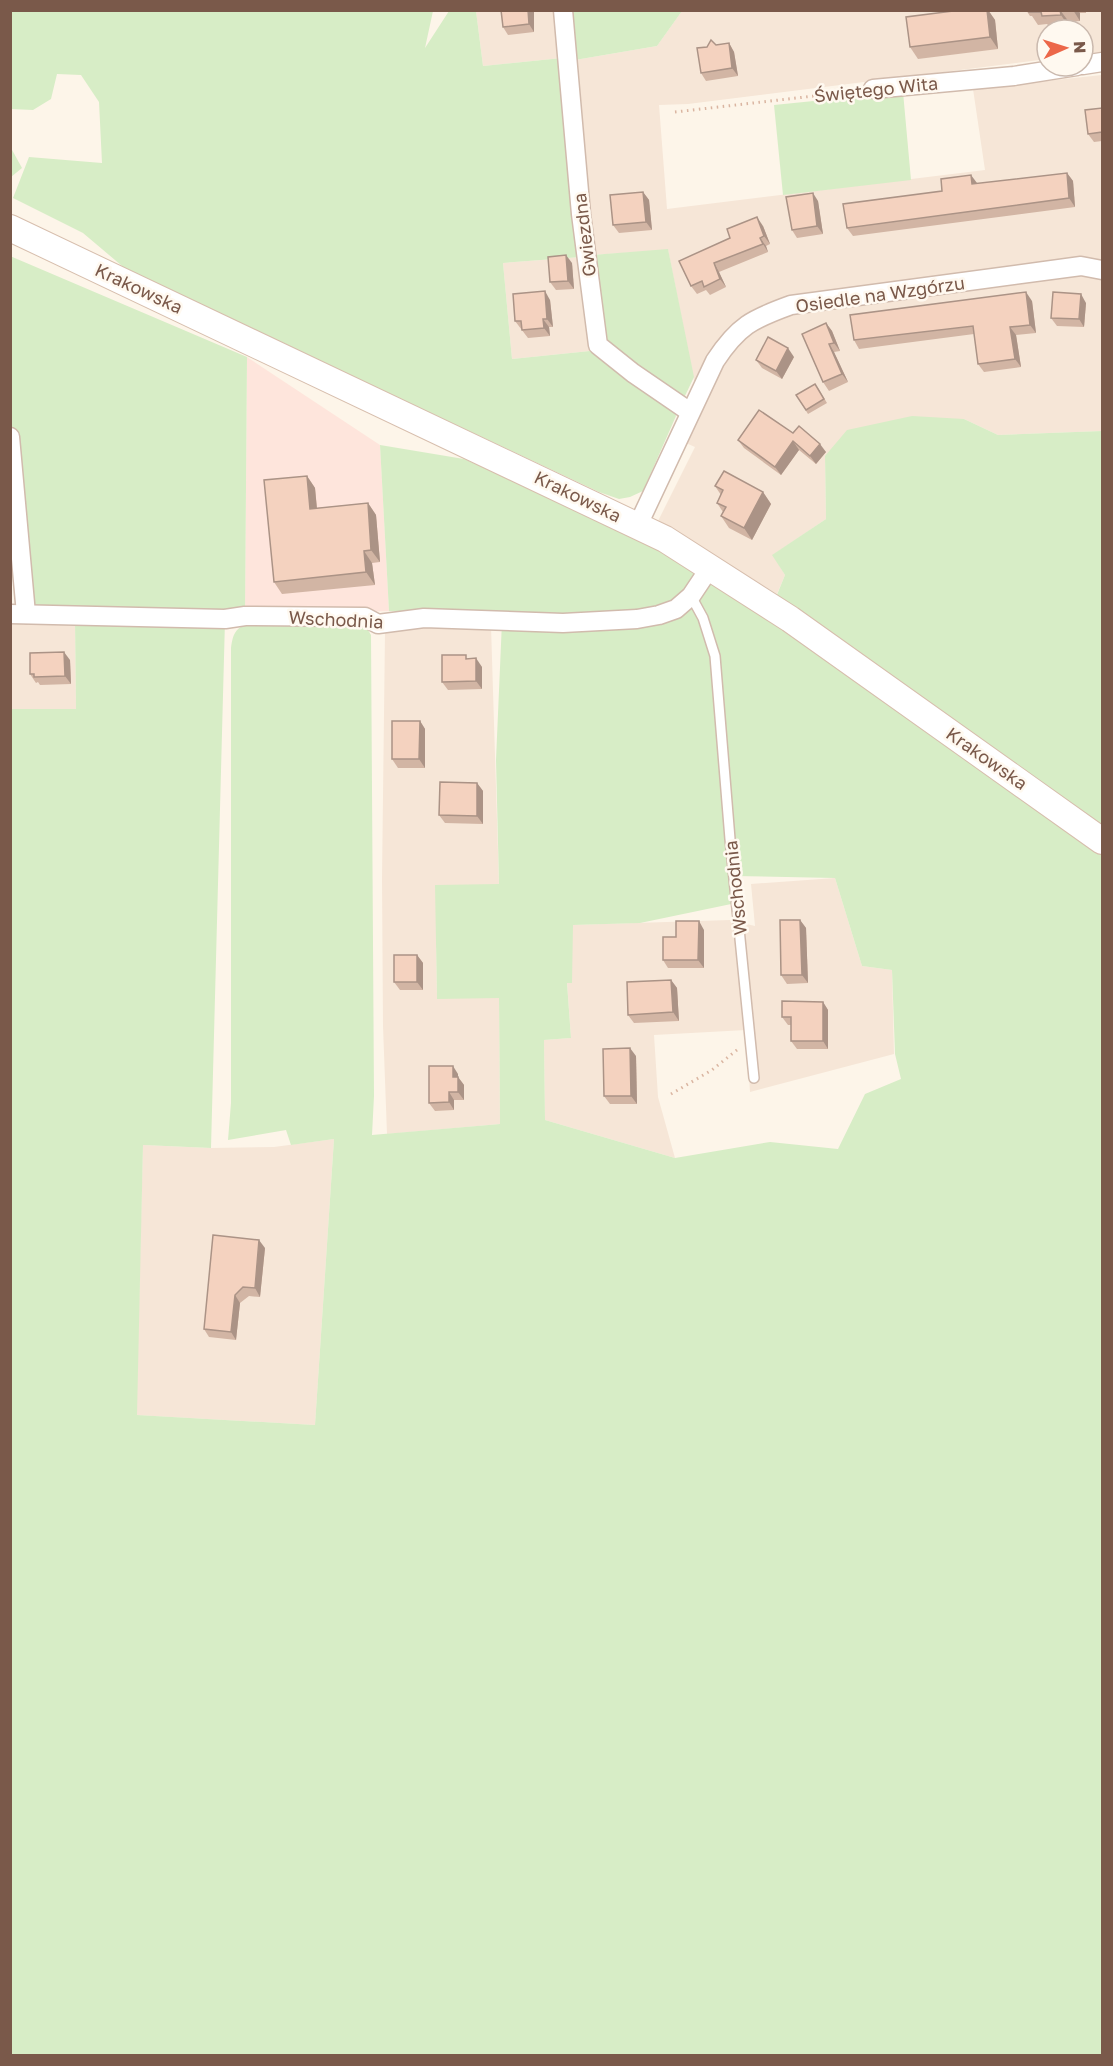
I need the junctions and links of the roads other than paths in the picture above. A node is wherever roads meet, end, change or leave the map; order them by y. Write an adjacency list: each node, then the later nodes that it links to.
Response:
1 (563, 10): 6 (street, Gwiezdna)
2 (1035, 73): 3 (street, Świętego Wita)
3 (873, 89)
4 (10, 228): 8 (main road, Krakowska)
5 (1102, 270): 6 (street, Osiedle na Wzgórzu)
6 (690, 412): 8 (street, Osiedle na Wzgórzu)
7 (10, 437): 11 (street)
8 (638, 525): 9 (main road, Krakowska)
9 (711, 566): 10 (street, Wschodnia); 12 (main road, Krakowska)
10 (691, 596): 11 (street, Wschodnia); 13 (lane, Wschodnia)
11 (18, 614)
12 (1102, 841)
13 (754, 1078)

